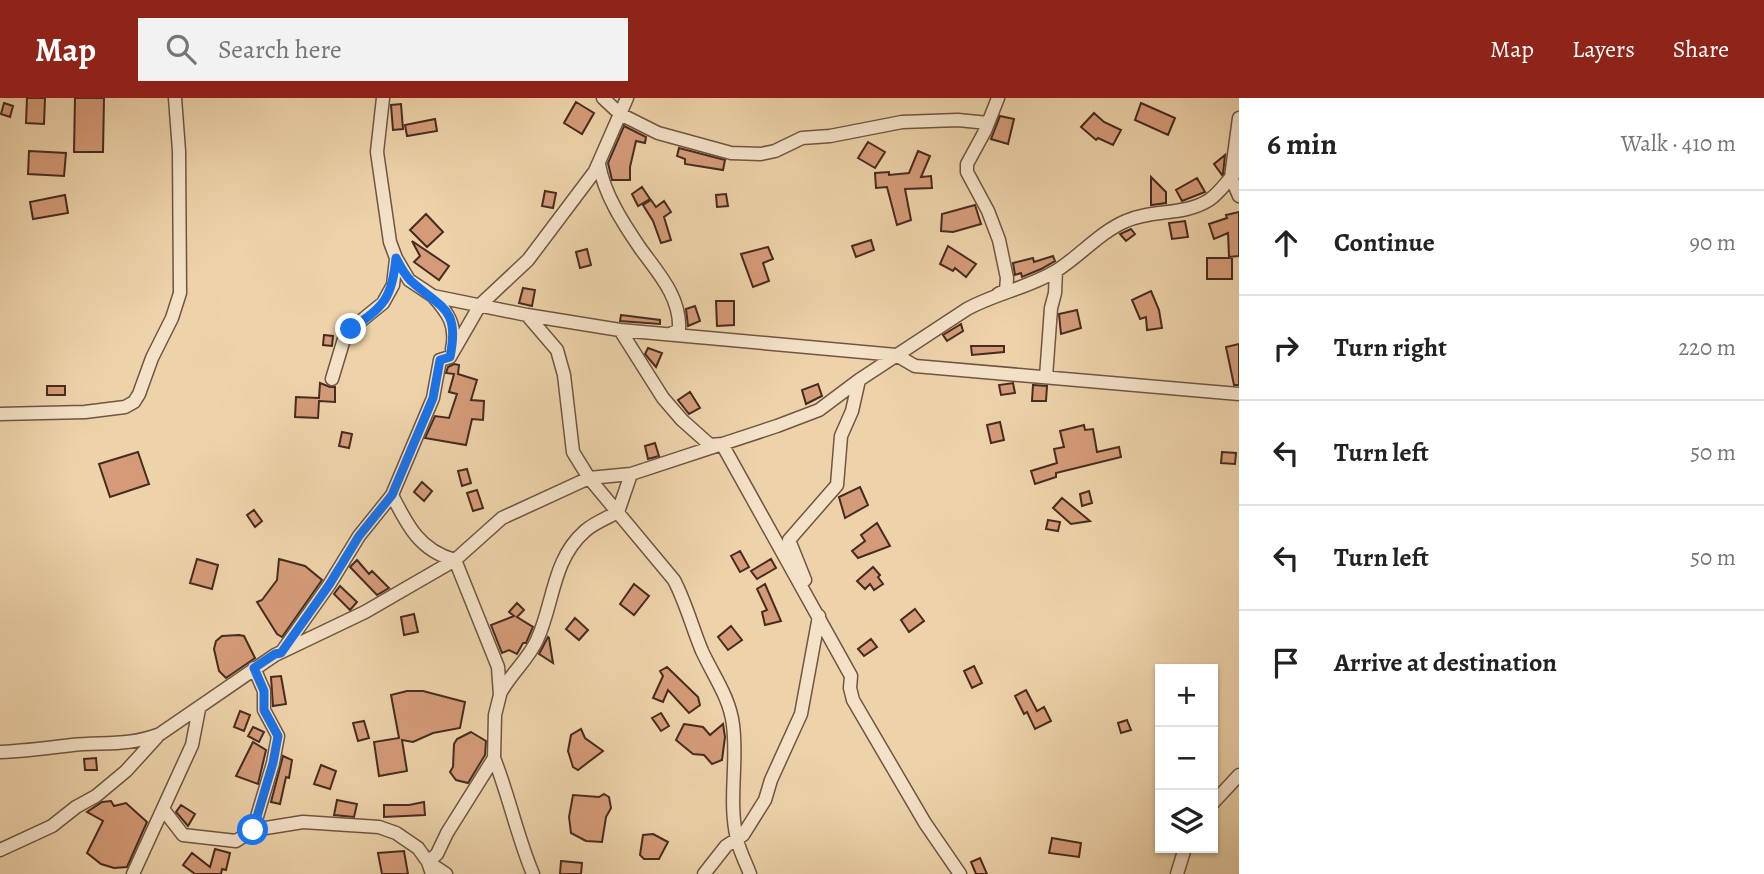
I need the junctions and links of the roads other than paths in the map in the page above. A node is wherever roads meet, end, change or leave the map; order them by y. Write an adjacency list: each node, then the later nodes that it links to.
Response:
1 (175, 98): 26 (street)
2 (383, 98): 12 (street)
3 (603, 98): 6 (street)
4 (627, 98): 6 (street)
5 (998, 98): 8 (street)
6 (620, 114): 8 (street); 9 (street)
7 (1239, 118): 10 (street)
8 (988, 123): 15 (street)
9 (599, 164): 16 (street); 19 (street)
10 (1235, 173): 11 (street); 13 (street)
11 (1239, 196)
12 (396, 258): 14 (street); 23 (street)
13 (1056, 271): 15 (street); 22 (street)
14 (433, 296): 16 (street); 21 (street)
15 (996, 296): 20 (street)
16 (480, 305): 17 (street); 21 (street)
17 (527, 315): 18 (street); 29 (street)
18 (620, 330): 19 (street); 27 (street)
19 (670, 334): 20 (street)
20 (896, 355): 22 (street); 24 (street)
21 (450, 357): 30 (street)
22 (1046, 377): 25 (street)
23 (332, 379)
24 (859, 380): 27 (street); 33 (street)
25 (1239, 394)
26 (0, 414)
27 (722, 444): 28 (street); 33 (street)
28 (631, 474): 29 (street); 31 (street)
29 (589, 478): 31 (street); 32 (street)
30 (392, 495): 32 (street); 34 (street)
31 (618, 512): 36 (street); 45 (street)
32 (454, 560): 34 (street); 36 (street)
33 (819, 618): 45 (street); 54 (street)
34 (281, 653): 35 (street)
35 (254, 668): 37 (street); 44 (street)
36 (500, 695): 40 (street)
37 (199, 709): 38 (street); 43 (street)
38 (160, 734): 39 (street); 46 (street)
39 (0, 752)
40 (494, 758): 48 (street); 51 (street)
41 (1239, 775): 42 (street)
42 (1218, 798)
43 (163, 809): 44 (street); 49 (street)
44 (253, 830): 48 (street)
45 (737, 839): 52 (street); 53 (street)
46 (0, 850)
47 (1183, 853): 55 (street)
48 (430, 868): 50 (street)
49 (133, 874)
50 (446, 874)
51 (533, 874)
52 (704, 874)
53 (750, 874)
54 (960, 874)
55 (1177, 874)

